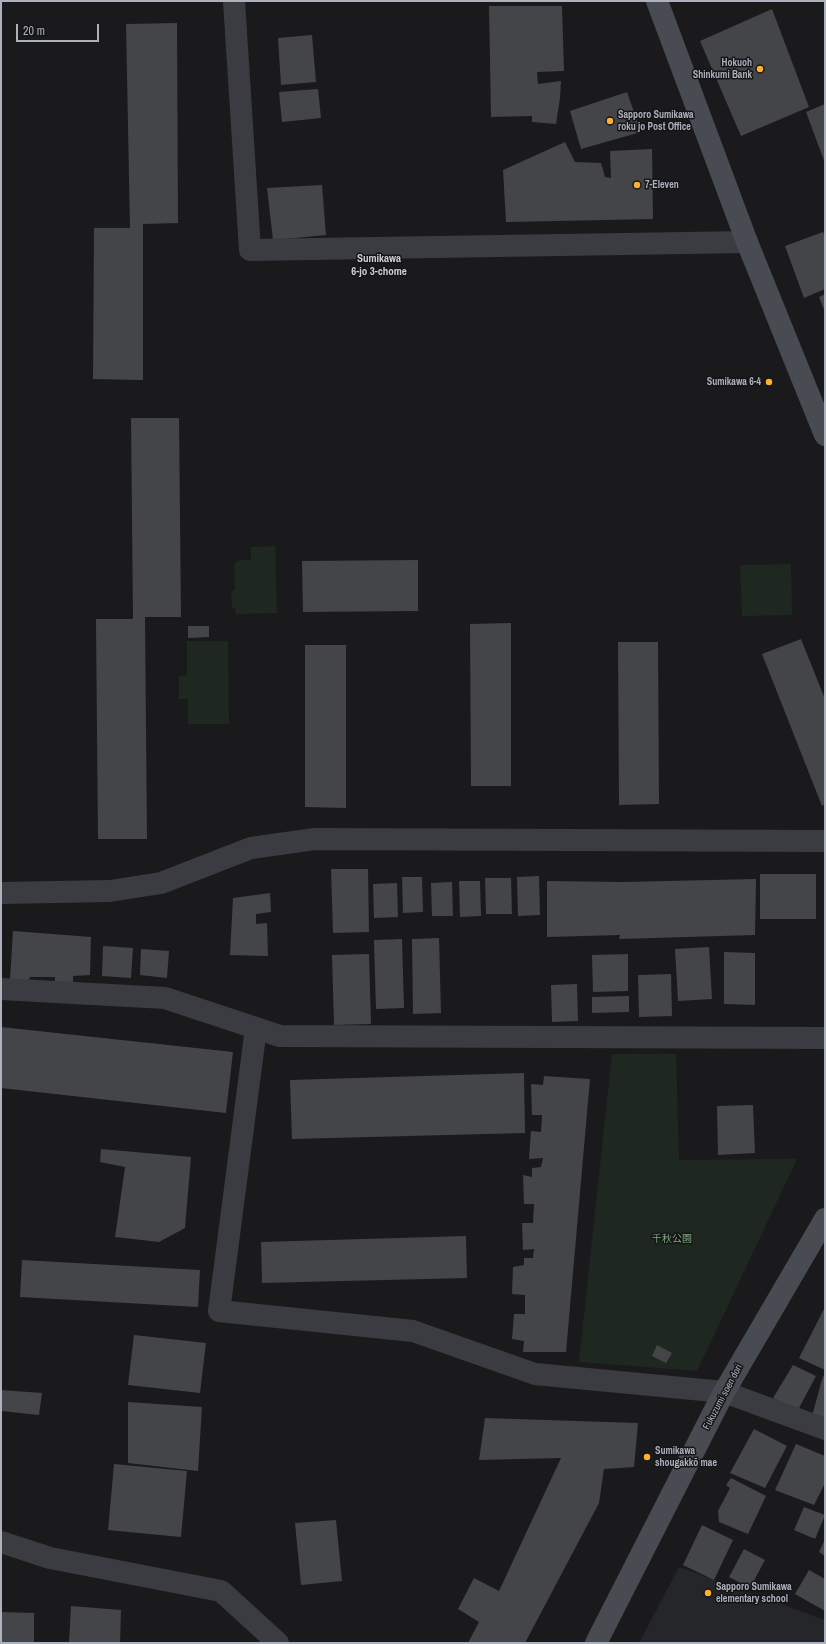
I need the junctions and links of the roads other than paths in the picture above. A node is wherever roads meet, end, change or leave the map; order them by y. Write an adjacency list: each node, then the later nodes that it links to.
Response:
1 (234, 1): 3 (street)
2 (657, 1): 3 (street)
3 (747, 242): 4 (street)
4 (818, 400): 5 (street)
5 (825, 435)
6 (825, 841): 7 (street)
7 (1, 893)
8 (1, 989): 9 (street)
9 (256, 1028): 10 (street); 12 (street)
10 (825, 1038)
11 (825, 1219): 12 (street, Fukuzumi soen dori)
12 (724, 1392): 13 (street); 16 (street, Fukuzumi soen dori)
13 (825, 1429)
14 (1, 1542): 15 (street)
15 (278, 1643)
16 (596, 1643)

